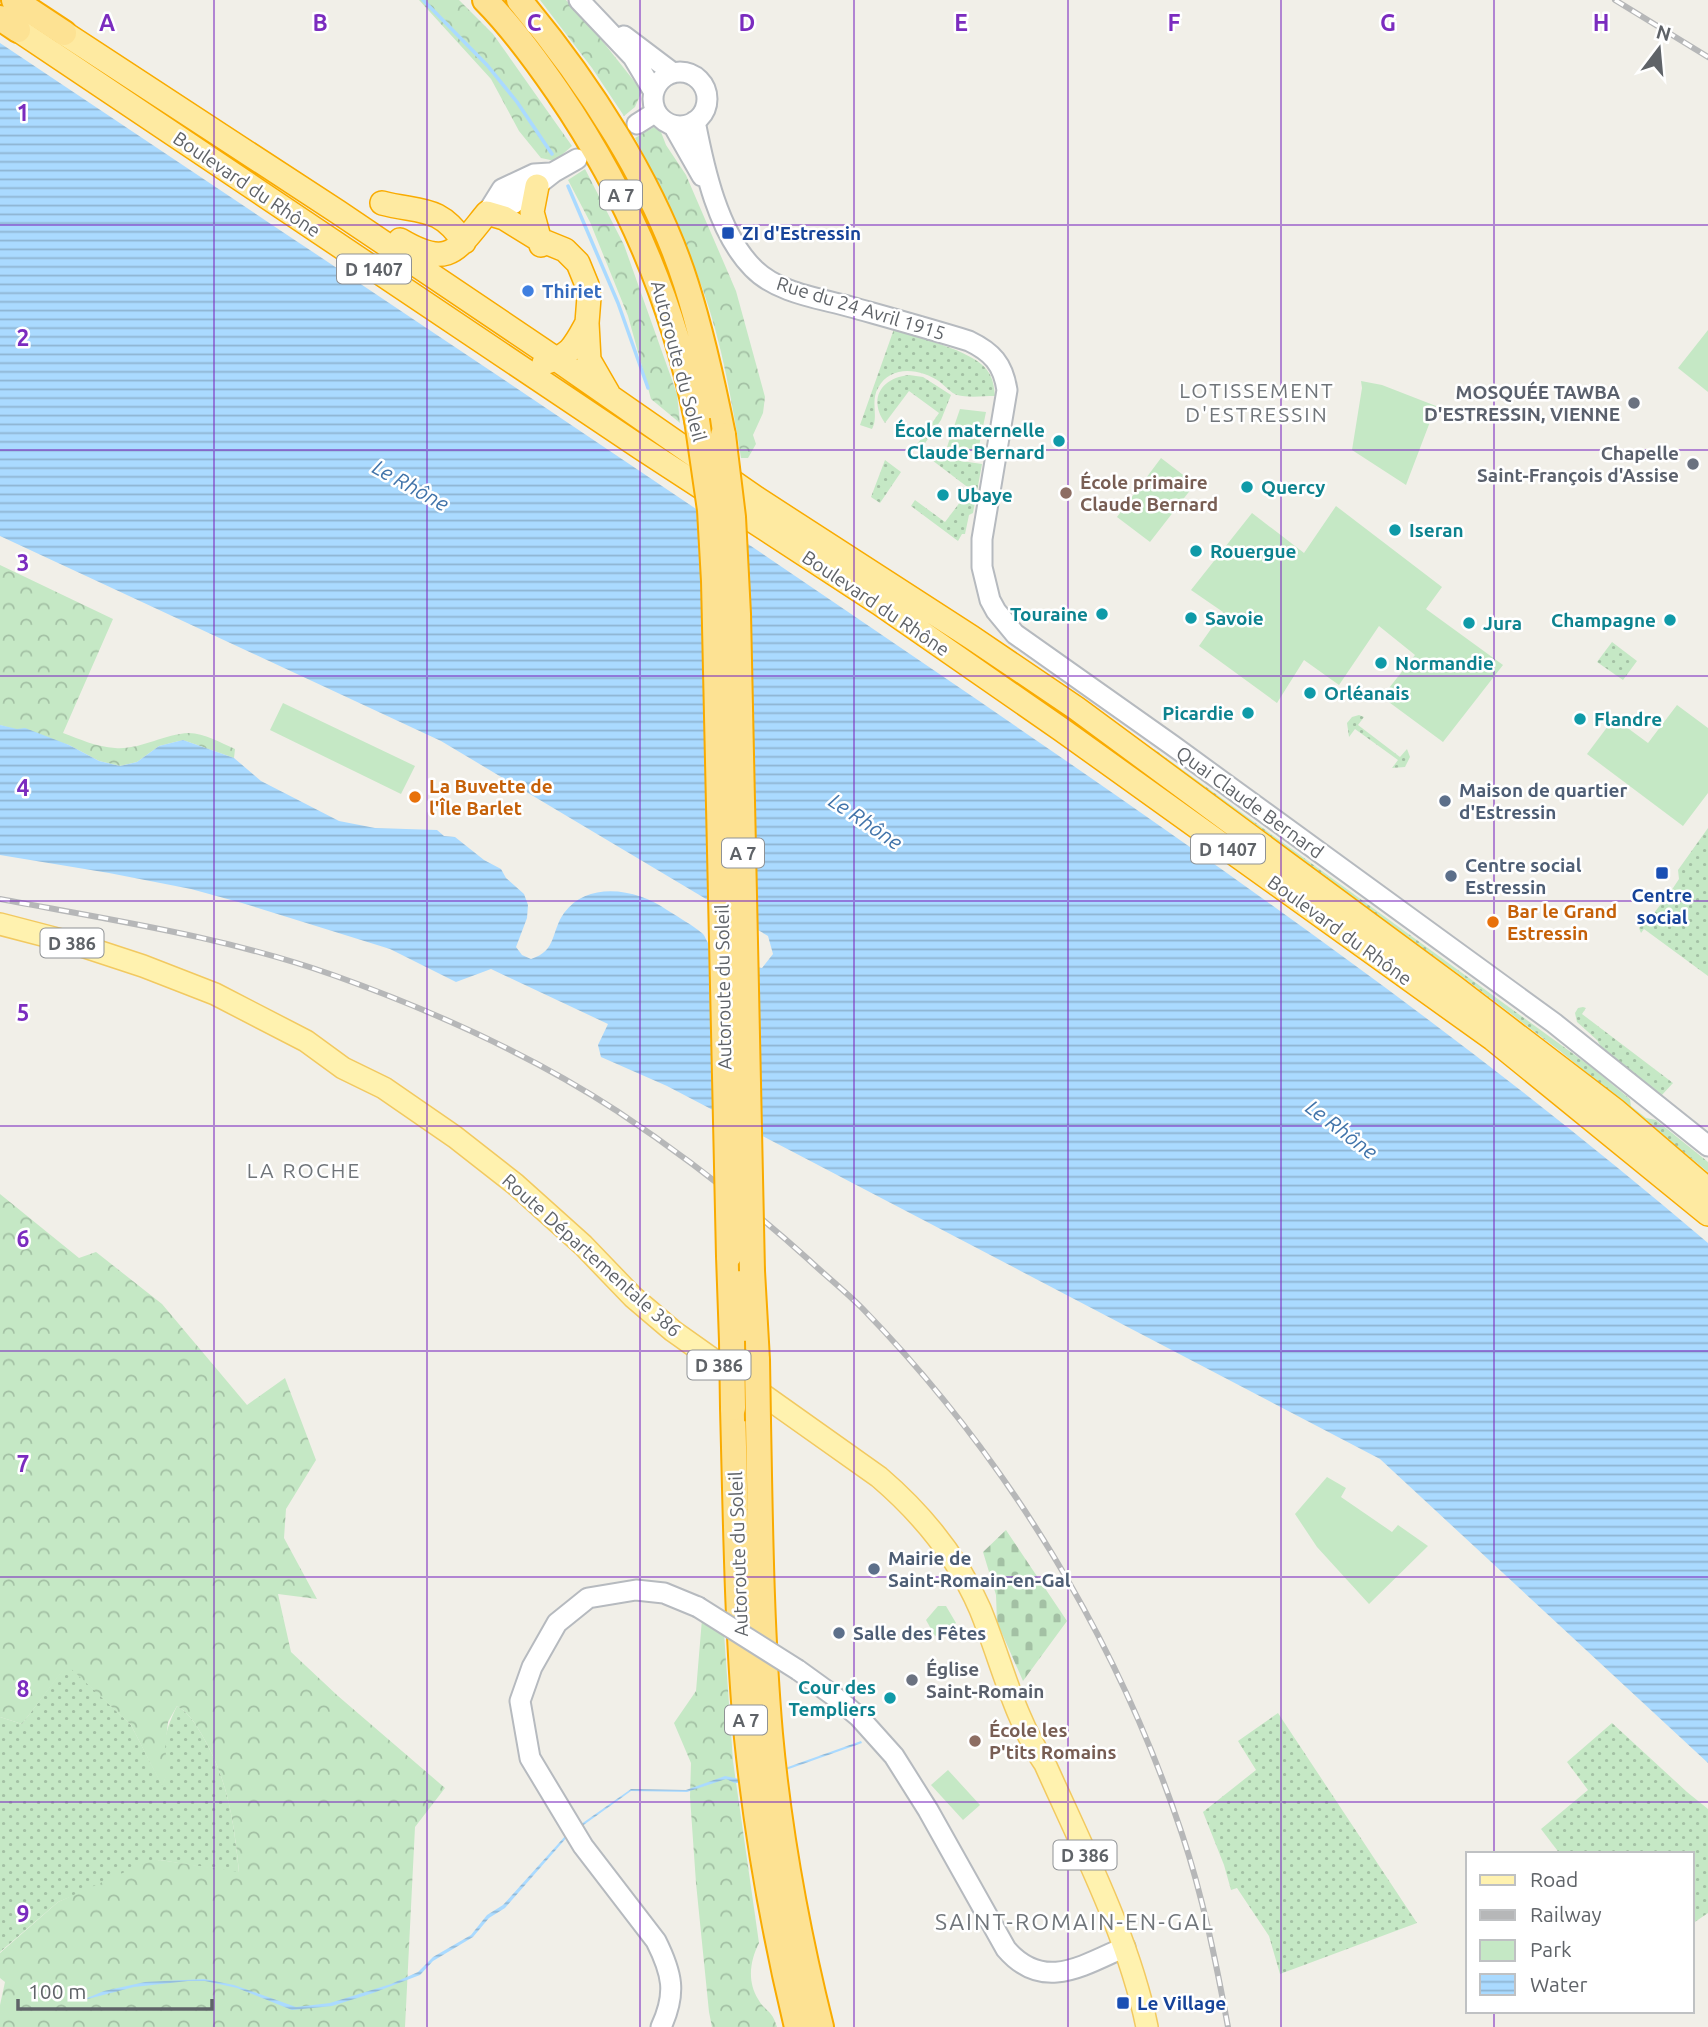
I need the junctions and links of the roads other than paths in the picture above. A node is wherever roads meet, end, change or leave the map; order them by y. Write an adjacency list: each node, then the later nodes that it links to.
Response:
1 (14, 0): 6 (highway)
2 (485, 0): 33 (highway, Autoroute du Soleil / A 7, bridge)
3 (519, 0): 34 (highway, Autoroute du Soleil / A 7, bridge)
4 (581, 1): 7 (main road); 8 (main road)
5 (9, 24): 13 (highway, Boulevard du Rhône / D 1407)
6 (64, 33): 18 (highway, Boulevard du Rhône / D 1407)
7 (673, 73): 8 (main road); 10 (main road)
8 (654, 92): 9 (main road)
9 (656, 113): 11 (main road); 12 (main road)
10 (695, 121): 12 (main road); 16 (main road, Rue du 24 Avril 1915)
11 (636, 124)
12 (673, 125): 16 (main road, Rue du 24 Avril 1915)
13 (193, 147): 23 (highway); 26 (highway, Boulevard du Rhône / D 1407)
14 (577, 159): 15 (main road)
15 (546, 179): 19 (main road); 20 (highway)
16 (716, 202): 24 (main road, Rue du 24 Avril 1915)
17 (382, 203): 21 (highway)
18 (338, 212): 21 (highway); 23 (highway, Boulevard du Rhône / D 1407)
19 (487, 213): 20 (highway); 21 (highway)
20 (538, 239): 22 (highway); 23 (highway)
21 (464, 242)
22 (587, 323): 23 (highway); 25 (highway)
23 (556, 359): 25 (highway, Boulevard du Rhône / D 1407); 26 (highway)
24 (998, 363): 28 (main road, Quai Claude Bernard)
25 (610, 397): 29 (highway, Boulevard du Rhône / D 1407)
26 (732, 505): 30 (highway, Boulevard du Rhône / D 1407)
27 (0, 924): 31 (main road, Route Départementale 386 / D 386)
28 (1708, 1146)
29 (1708, 1190)
30 (1708, 1214)
31 (1125, 1947): 32 (main road, bridge); 35 (main road, Route Départementale 386 / D 386)
32 (661, 2027)
33 (797, 2027)
34 (821, 2027)
35 (1147, 2027)

